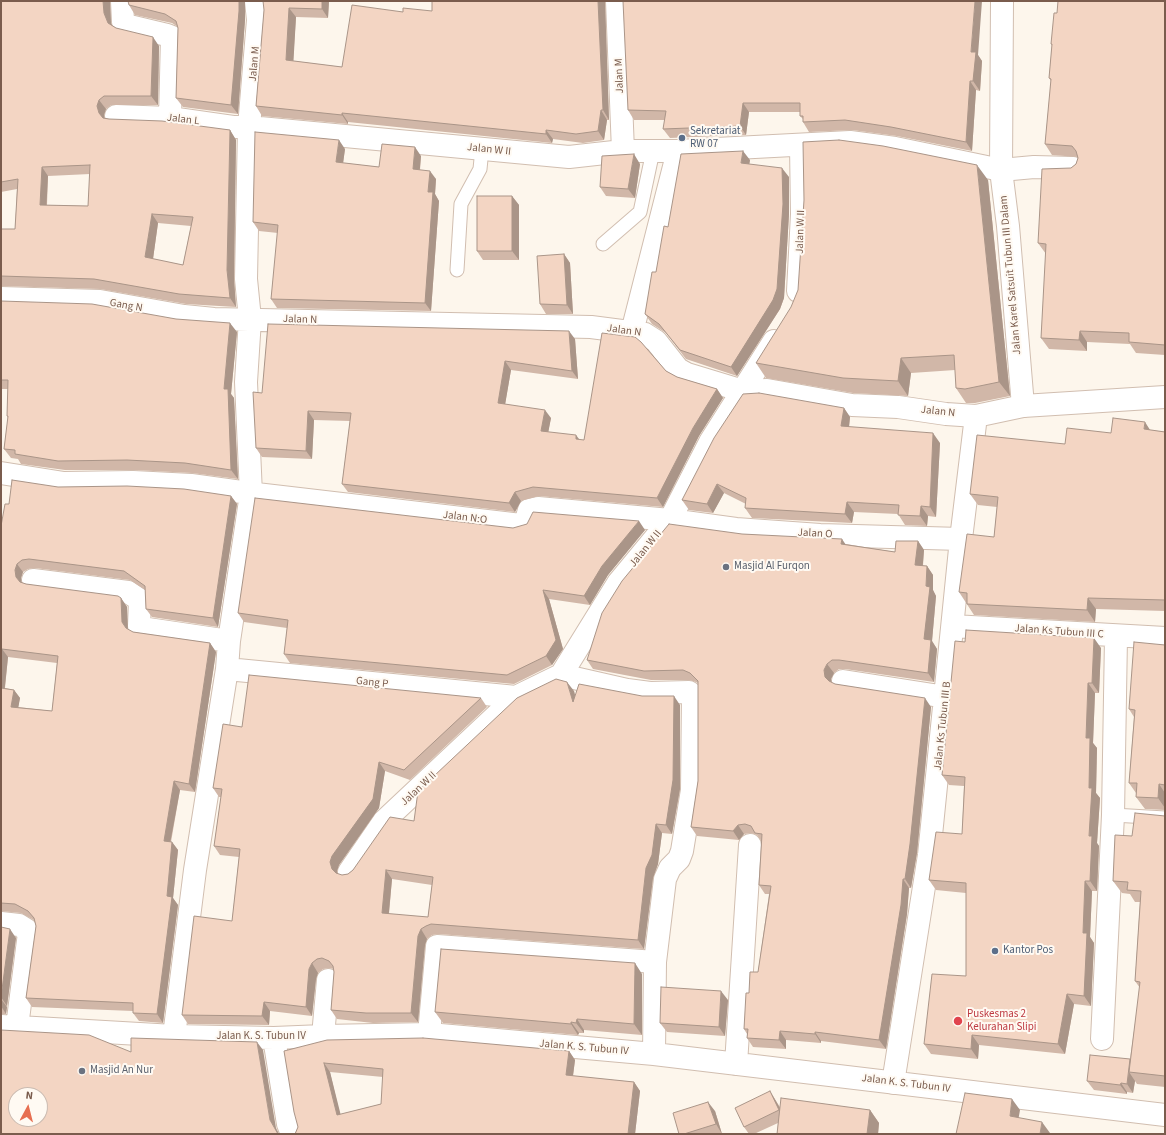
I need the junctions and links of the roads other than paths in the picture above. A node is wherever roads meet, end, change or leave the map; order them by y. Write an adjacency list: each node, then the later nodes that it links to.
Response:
1 (122, 1): 6 (street)
2 (256, 1): 7 (street, Jalan M)
3 (617, 1): 10 (street, Jalan M)
4 (1002, 1): 14 (street, Jalan Karel Satsuit Tubun III Dalam)
5 (116, 116): 6 (street, Jalan L)
6 (170, 118): 7 (street, Jalan L)
7 (249, 127): 9 (street, Jalan W II); 18 (street, Jalan M)
8 (801, 146): 12 (street, Jalan W II); 14 (street, Jalan W II); 20 (street, Jalan W II)
9 (482, 149): 10 (street, Jalan W II); 16 (lane)
10 (623, 151): 11 (street, Jalan W II)
11 (653, 151): 12 (street, Jalan W II); 15 (lane)
12 (678, 151): 19 (street)
13 (1073, 168): 14 (street, Jalan W II)
14 (1001, 170): 22 (street, Jalan Karel Satsuit Tubun III Dalam)
15 (603, 244)
16 (457, 270)
17 (1, 298): 18 (street, Gang N)
18 (250, 319): 19 (street, Jalan N); 25 (street, Jalan M)
19 (632, 332): 20 (street, Jalan N)
20 (743, 391): 23 (street, Jalan N); 26 (street, Jalan W II)
21 (1165, 398): 22 (street)
22 (1023, 406): 23 (street)
23 (976, 416): 27 (street, Jalan Ks Tubun III B)
24 (1, 473): 25 (street)
25 (251, 494): 26 (street, Jalan N:O); 32 (street, Jalan M)
26 (670, 520): 27 (street, Jalan O); 34 (street, Jalan W II)
27 (961, 539): 29 (street, Jalan Ks Tubun III B)
28 (33, 580): 32 (street)
29 (953, 626): 30 (street, Jalan Ks Tubun III C); 37 (street, Jalan Ks Tubun III B)
30 (1116, 637): 31 (street, Jalan Ks Tubun III C); 38 (street)
31 (1165, 638)
32 (229, 641): 33 (street, Jalan M)
33 (227, 669): 36 (street, Gang P); 47 (street, Jalan M)
34 (561, 675): 36 (street, Jalan W II); 43 (street)
35 (843, 681): 37 (street)
36 (516, 697): 41 (street, Jalan W II)
37 (946, 697): 53 (street, Jalan Ks Tubun III B)
38 (1113, 815): 39 (lane); 50 (street)
39 (1165, 818)
40 (750, 845): 52 (street)
41 (349, 872)
42 (1, 923): 45 (street)
43 (655, 962): 46 (street); 51 (street)
44 (328, 980): 48 (street)
45 (9, 1027): 47 (street, Jalan K. S. Tubun IV)
46 (429, 1034): 48 (street, Jalan K. S. Tubun IV); 51 (street, Jalan K. S. Tubun IV)
47 (174, 1036): 49 (street, Jalan K. S. Tubun IV)
48 (323, 1036): 49 (street, Jalan K. S. Tubun IV)
49 (274, 1038): 55 (street)
50 (1102, 1039)
51 (654, 1054): 52 (street, Jalan K. S. Tubun IV)
52 (736, 1064): 53 (street, Jalan K. S. Tubun IV)
53 (893, 1083): 54 (street, Jalan K. S. Tubun IV)
54 (1165, 1115)
55 (292, 1134)

